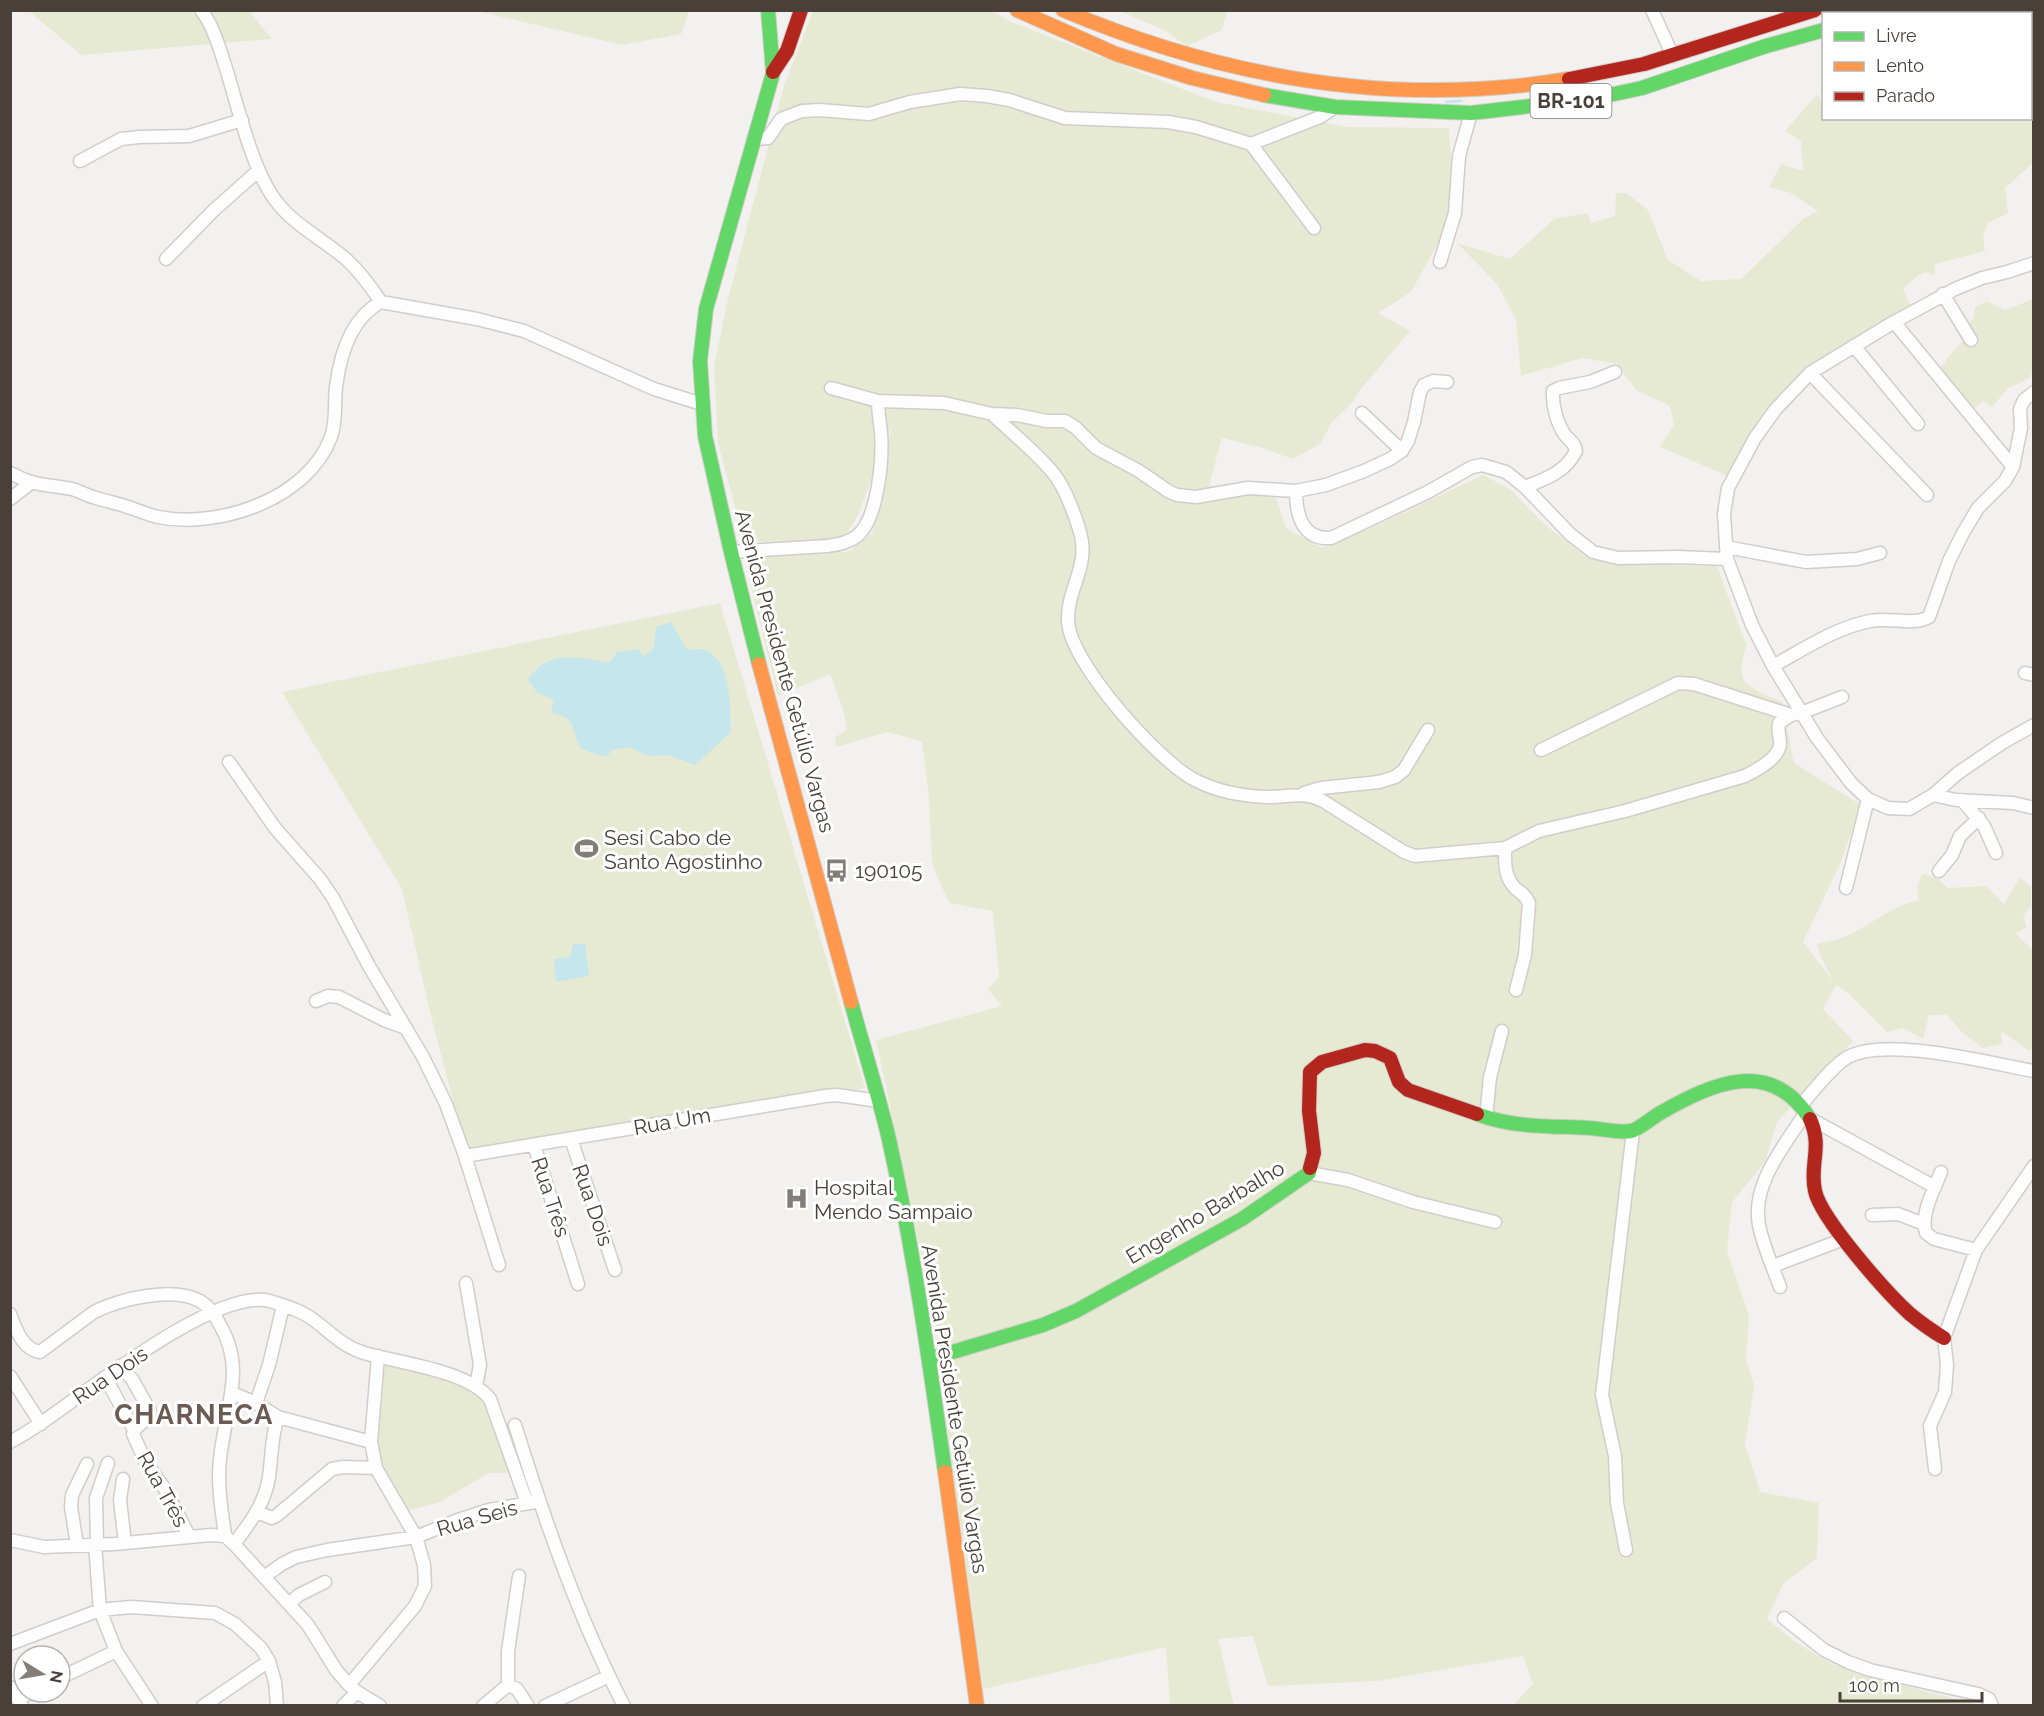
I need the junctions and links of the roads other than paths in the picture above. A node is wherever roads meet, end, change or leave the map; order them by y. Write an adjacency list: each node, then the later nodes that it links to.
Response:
1 (201, 10): 14 (street)
2 (768, 10): 11 (main road)
3 (792, 10): 11 (main road, Avenida Presidente Getúlio Vargas)
4 (801, 10): 11 (main road)
5 (1017, 10): 12 (main road, BR-101)
6 (1063, 10): 10 (main road, BR-101)
7 (1652, 10): 10 (street)
8 (1815, 10): 10 (main road, BR-101)
9 (1822, 31): 13 (main road, BR-101)
10 (1673, 56)
11 (773, 72): 15 (main road, Avenida Presidente Getúlio Vargas)
12 (1335, 107): 13 (main road, BR-101); 16 (street)
13 (1471, 112): 21 (street)
14 (242, 120): 17 (street); 18 (street)
15 (753, 139): 16 (street); 34 (main road, Avenida Presidente Getúlio Vargas)
16 (1251, 144): 19 (street)
17 (80, 161)
18 (259, 170): 20 (street); 24 (street)
19 (1314, 228)
20 (166, 259)
21 (1440, 262)
22 (2034, 263): 23 (street)
23 (1943, 294): 25 (street); 26 (street)
24 (381, 302): 34 (street); 41 (street)
25 (1894, 322): 27 (street); 39 (street)
26 (1971, 340)
27 (1854, 346): 29 (street); 37 (street)
28 (1615, 372): 42 (street)
29 (1810, 373): 44 (street); 47 (street)
30 (1448, 382): 38 (street)
31 (831, 388): 33 (street)
32 (2034, 392): 39 (street)
33 (878, 401): 36 (street); 46 (street)
34 (702, 404): 46 (main road, Avenida Presidente Getúlio Vargas)
35 (1362, 413): 38 (street)
36 (992, 414): 43 (street); 56 (street)
37 (1918, 424)
38 (1402, 450): 43 (street)
39 (2013, 467): 49 (street)
40 (10, 473): 41 (street)
41 (32, 482): 45 (street)
42 (1525, 487): 43 (street); 47 (street)
43 (1296, 491)
44 (1927, 495)
45 (10, 499)
46 (732, 552): 71 (main road, Avenida Presidente Getúlio Vargas)
47 (1726, 553): 48 (street); 49 (street)
48 (1881, 553)
49 (1773, 666): 51 (street)
50 (1842, 697): 51 (street)
51 (1796, 714): 54 (street); 58 (street); 62 (street)
52 (2034, 725): 57 (street)
53 (1428, 730): 56 (street)
54 (1541, 750)
55 (229, 762): 68 (street)
56 (1303, 794): 62 (street)
57 (1933, 795): 58 (street); 59 (street)
58 (1868, 799): 65 (street)
59 (1962, 800): 60 (street); 61 (street)
60 (2034, 808)
61 (1979, 819): 63 (street); 64 (street)
62 (1505, 848): 66 (street)
63 (1996, 853)
64 (1939, 871)
65 (1846, 888)
66 (1516, 990)
67 (316, 1001): 68 (street)
68 (406, 1028): 77 (street)
69 (1502, 1031): 73 (street)
70 (2034, 1071): 72 (street)
71 (879, 1101): 75 (street, Rua Um); 99 (main road, Avenida Presidente Getúlio Vargas)
72 (1806, 1112): 74 (main road); 81 (street); 85 (main road); 88 (street)
73 (1486, 1118): 74 (main road, Engenho Barbalho); 80 (main road, Engenho Barbalho)
74 (1633, 1131): 126 (street)
75 (571, 1139): 76 (street, Rua Um); 89 (street, Rua Dois)
76 (534, 1145): 77 (street, Rua Um); 91 (street, Rua Três)
77 (465, 1156): 87 (street)
78 (2034, 1166): 86 (street)
79 (1941, 1172): 81 (street)
80 (1309, 1173): 83 (street); 99 (main road, Engenho Barbalho)
81 (1935, 1188): 84 (street)
82 (1872, 1215): 84 (street)
83 (1495, 1222)
84 (1924, 1224): 86 (street)
85 (1844, 1239): 88 (street); 97 (main road)
86 (1976, 1250): 97 (street)
87 (499, 1265)
88 (1773, 1266): 92 (street)
89 (615, 1270)
90 (466, 1283): 103 (street)
91 (578, 1284)
92 (1780, 1287)
93 (283, 1306): 94 (street, Rua Dois); 98 (street, Rua Dois); 105 (street)
94 (213, 1312): 96 (street); 100 (street, Rua Dois); 104 (street)
95 (10, 1314): 96 (street)
96 (14, 1330)
97 (1944, 1338): 115 (street)
98 (378, 1356): 103 (street, Rua Dois); 111 (street)
99 (929, 1359): 149 (main road, Avenida Presidente Getúlio Vargas)
100 (120, 1366): 102 (street, Rua Dois); 109 (street, Rua Três)
101 (10, 1376): 107 (street)
102 (105, 1377): 107 (street, Rua Dois); 109 (street)
103 (476, 1386): 117 (street)
104 (232, 1393): 105 (street); 122 (street)
105 (256, 1403): 106 (street)
106 (278, 1416): 111 (street); 118 (street)
107 (41, 1424): 110 (street, Rua Dois)
108 (515, 1425): 117 (street)
109 (134, 1430): 119 (street, Rua Três)
110 (11, 1442)
111 (371, 1442): 114 (street)
112 (108, 1463): 124 (street)
113 (87, 1464): 125 (street)
114 (376, 1468): 118 (street); 120 (street)
115 (1935, 1469)
116 (123, 1479): 123 (street)
117 (533, 1502): 120 (street, Rua Seis); 137 (street)
118 (257, 1512): 122 (street)
119 (189, 1536): 122 (street); 123 (street)
120 (416, 1537): 128 (street, Rua Seis); 139 (street)
121 (10, 1540): 125 (street)
122 (230, 1540): 128 (street)
123 (125, 1543): 124 (street)
124 (96, 1544): 125 (street); 131 (street)
125 (77, 1545)
126 (1626, 1550)
127 (519, 1576): 138 (street)
128 (264, 1577): 130 (street)
129 (326, 1582): 130 (street)
130 (289, 1604): 139 (street)
131 (100, 1610): 133 (street); 134 (street); 135 (street)
132 (1784, 1618): 150 (street)
133 (10, 1644)
134 (116, 1651): 136 (street); 140 (street)
135 (268, 1661): 141 (street); 142 (street)
136 (72, 1672)
137 (609, 1676): 147 (street); 148 (street)
138 (508, 1685): 145 (street); 146 (street)
139 (353, 1688): 143 (street); 144 (street)
140 (146, 1704)
141 (203, 1706)
142 (278, 1706)
143 (343, 1706)
144 (380, 1706)
145 (483, 1706)
146 (528, 1706)
147 (545, 1706)
148 (624, 1706)
149 (977, 1706)
150 (1992, 1706)

